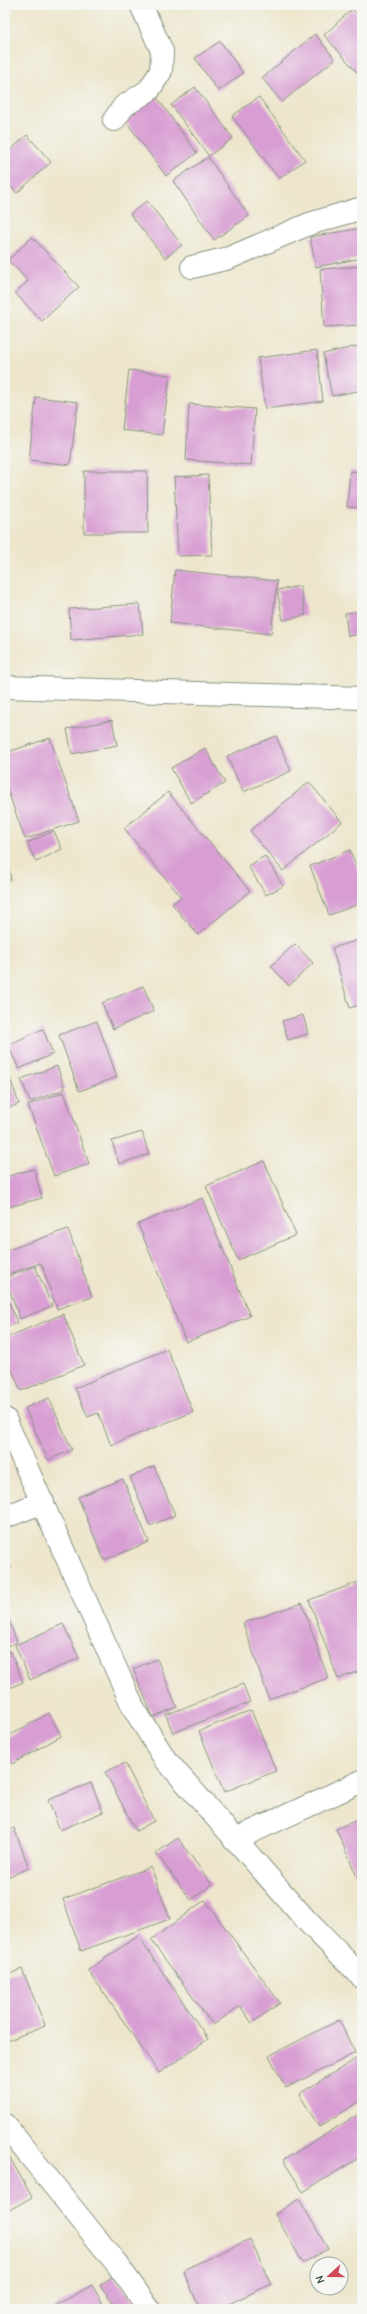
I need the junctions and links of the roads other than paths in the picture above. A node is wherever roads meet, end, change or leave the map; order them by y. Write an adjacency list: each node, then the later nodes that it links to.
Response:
1 (141, 5): 2 (street)
2 (114, 120)
3 (362, 208): 4 (street)
4 (192, 267)
5 (5, 687): 6 (street)
6 (362, 698)
7 (5, 1419): 8 (street)
8 (44, 1502): 9 (street); 11 (street)
9 (5, 1517)
10 (362, 1780): 11 (street)
11 (234, 1840): 12 (street)
12 (362, 1977)
13 (5, 2125): 14 (street)
14 (149, 2309)

